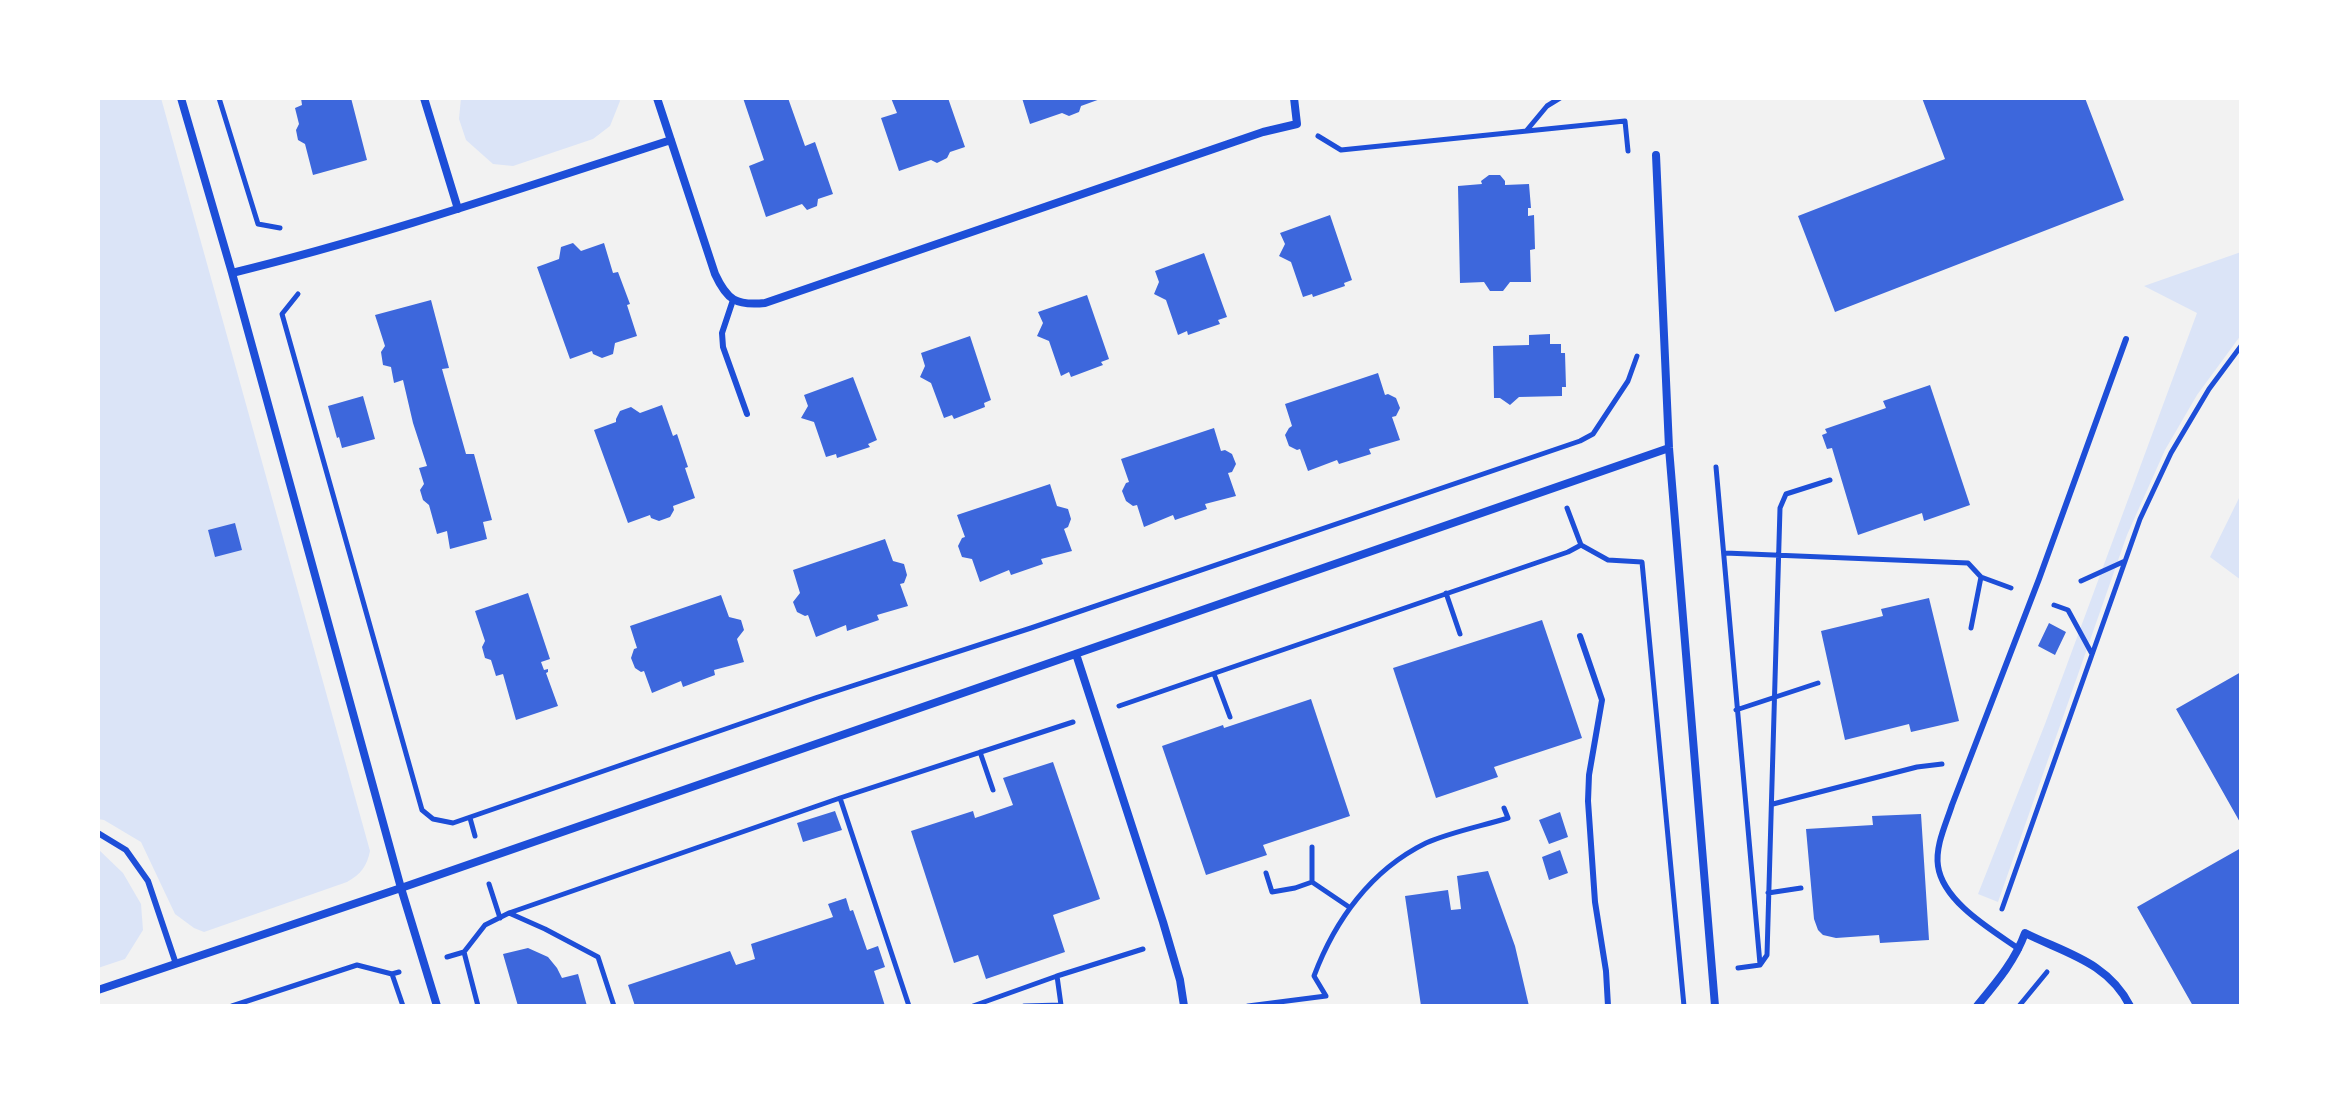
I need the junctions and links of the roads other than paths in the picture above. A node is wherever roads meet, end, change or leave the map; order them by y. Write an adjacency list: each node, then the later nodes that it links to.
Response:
1 (181, 98): 8 (street)
2 (424, 98): 7 (street)
3 (657, 98): 5 (street)
4 (1294, 98): 9 (street)
5 (671, 140): 7 (street); 9 (street)
6 (1656, 155): 12 (street)
7 (458, 209): 8 (street)
8 (232, 273): 16 (street)
9 (733, 300): 11 (lane)
10 (2126, 339): 17 (lane)
11 (747, 414)
12 (1669, 448): 14 (street); 23 (street)
13 (1580, 636): 22 (lane)
14 (1076, 654): 16 (street); 21 (street)
15 (98, 833): 18 (lane)
16 (401, 888): 18 (street); 20 (street)
17 (2019, 949): 24 (street); 25 (street)
18 (176, 964): 19 (street)
19 (98, 990)
20 (437, 1006)
21 (1184, 1006)
22 (1608, 1006)
23 (1715, 1006)
24 (1977, 1006)
25 (2130, 1006)

